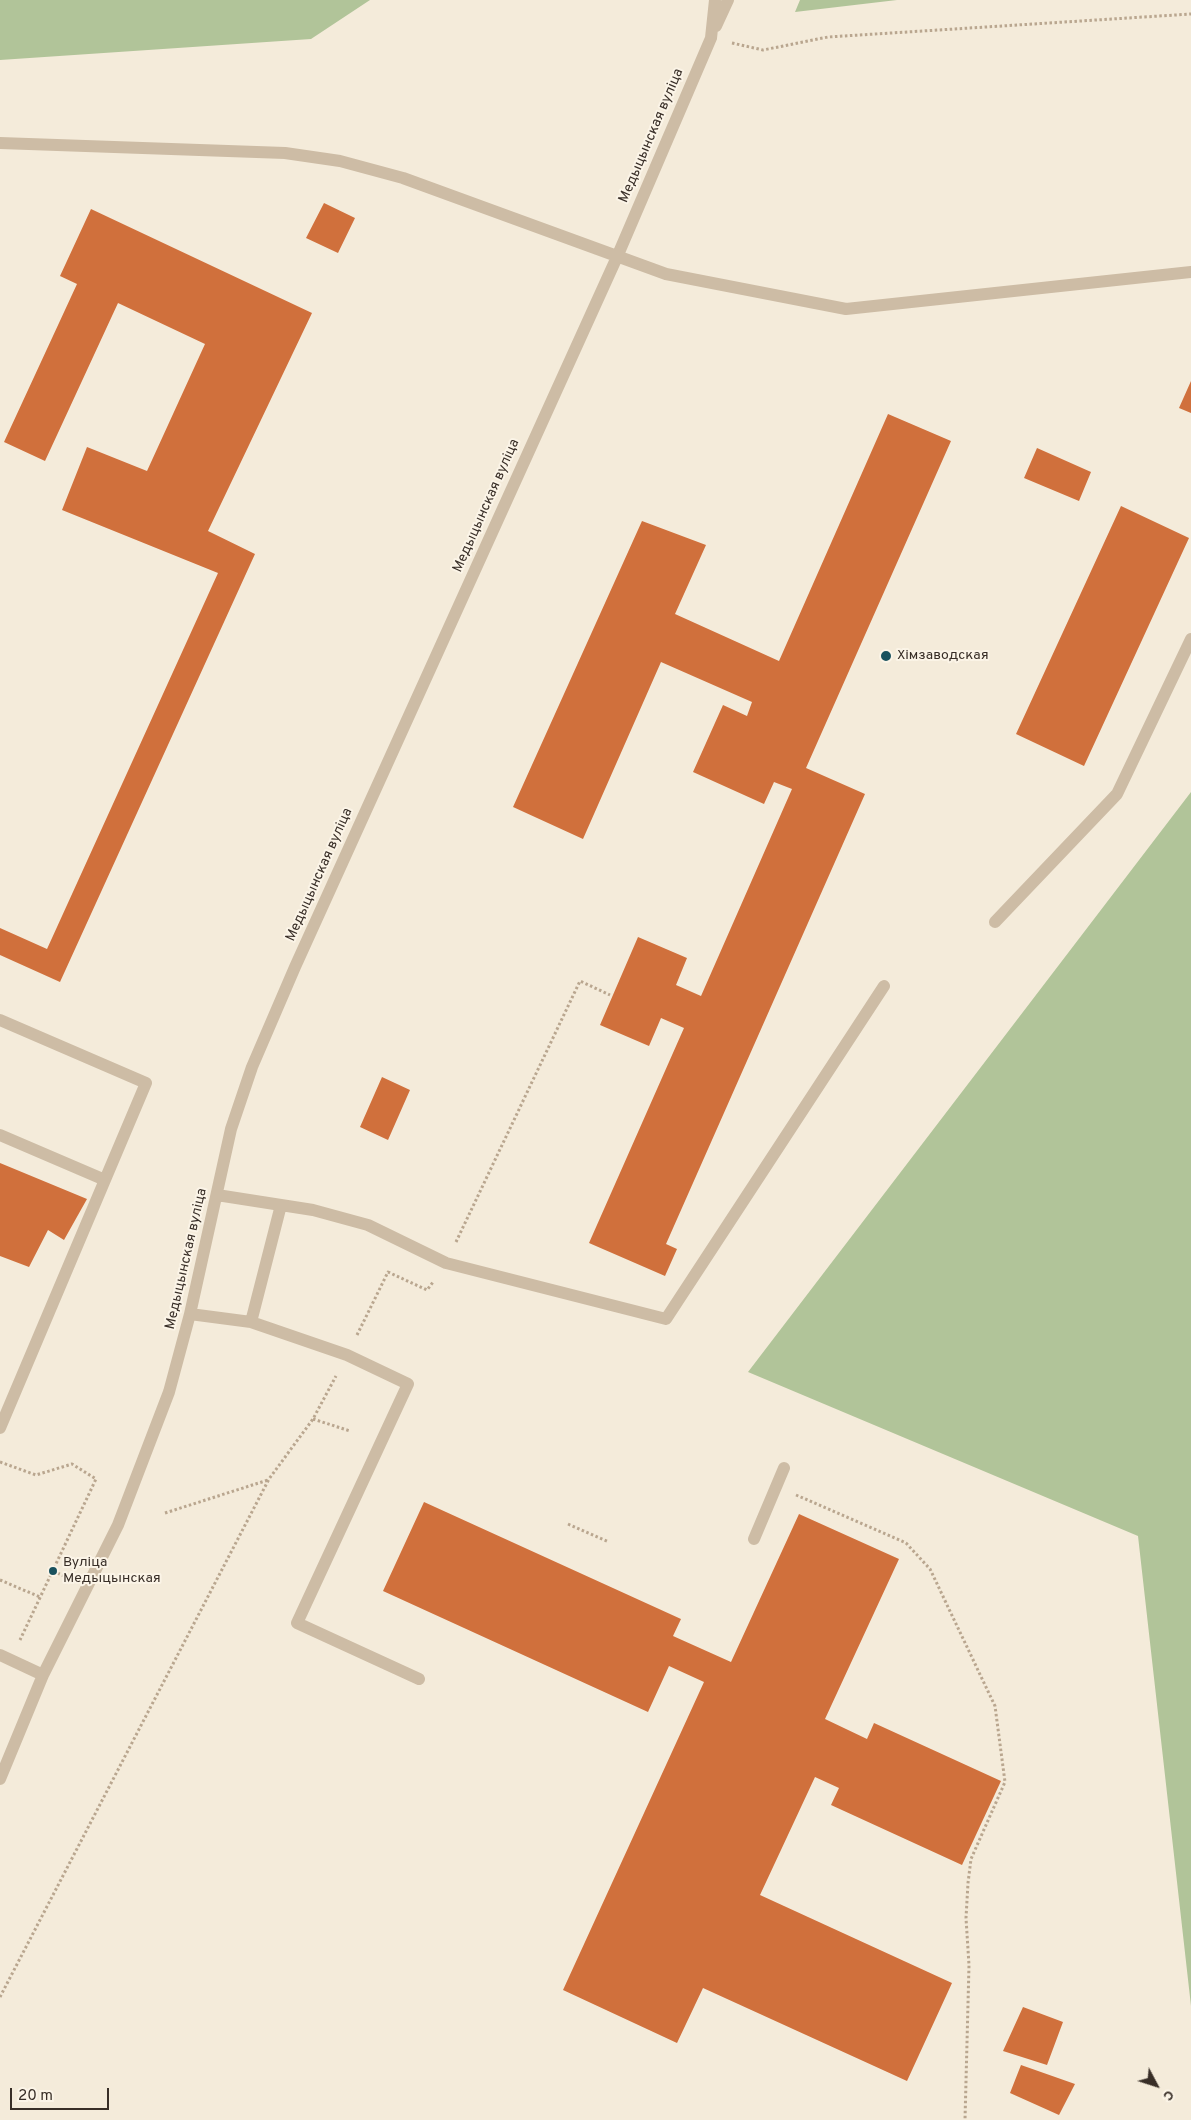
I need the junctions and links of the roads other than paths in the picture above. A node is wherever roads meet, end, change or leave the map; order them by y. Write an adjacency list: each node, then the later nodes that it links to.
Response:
1 (715, 0): 3 (street, Медыцынская вуліца)
2 (728, 0): 3 (street)
3 (711, 38): 5 (street, Медыцынская вуліца)
4 (0, 143): 5 (street)
5 (616, 257): 6 (street); 13 (street, Медыцынская вуліца)
6 (1191, 272)
7 (1191, 639): 8 (street)
8 (995, 922)
9 (884, 986): 14 (street)
10 (0, 1020): 12 (street)
11 (0, 1135): 12 (street)
12 (105, 1180): 17 (street)
13 (217, 1196): 14 (street); 15 (street, Медыцынская вуліца)
14 (281, 1205): 16 (street)
15 (190, 1314): 16 (street); 21 (street, Медыцынская вуліца)
16 (251, 1322): 22 (street)
17 (0, 1428)
18 (784, 1468): 19 (street)
19 (754, 1539)
20 (5, 1658): 21 (street)
21 (43, 1675): 23 (street, Медыцынская вуліца)
22 (420, 1679)
23 (0, 1779)

